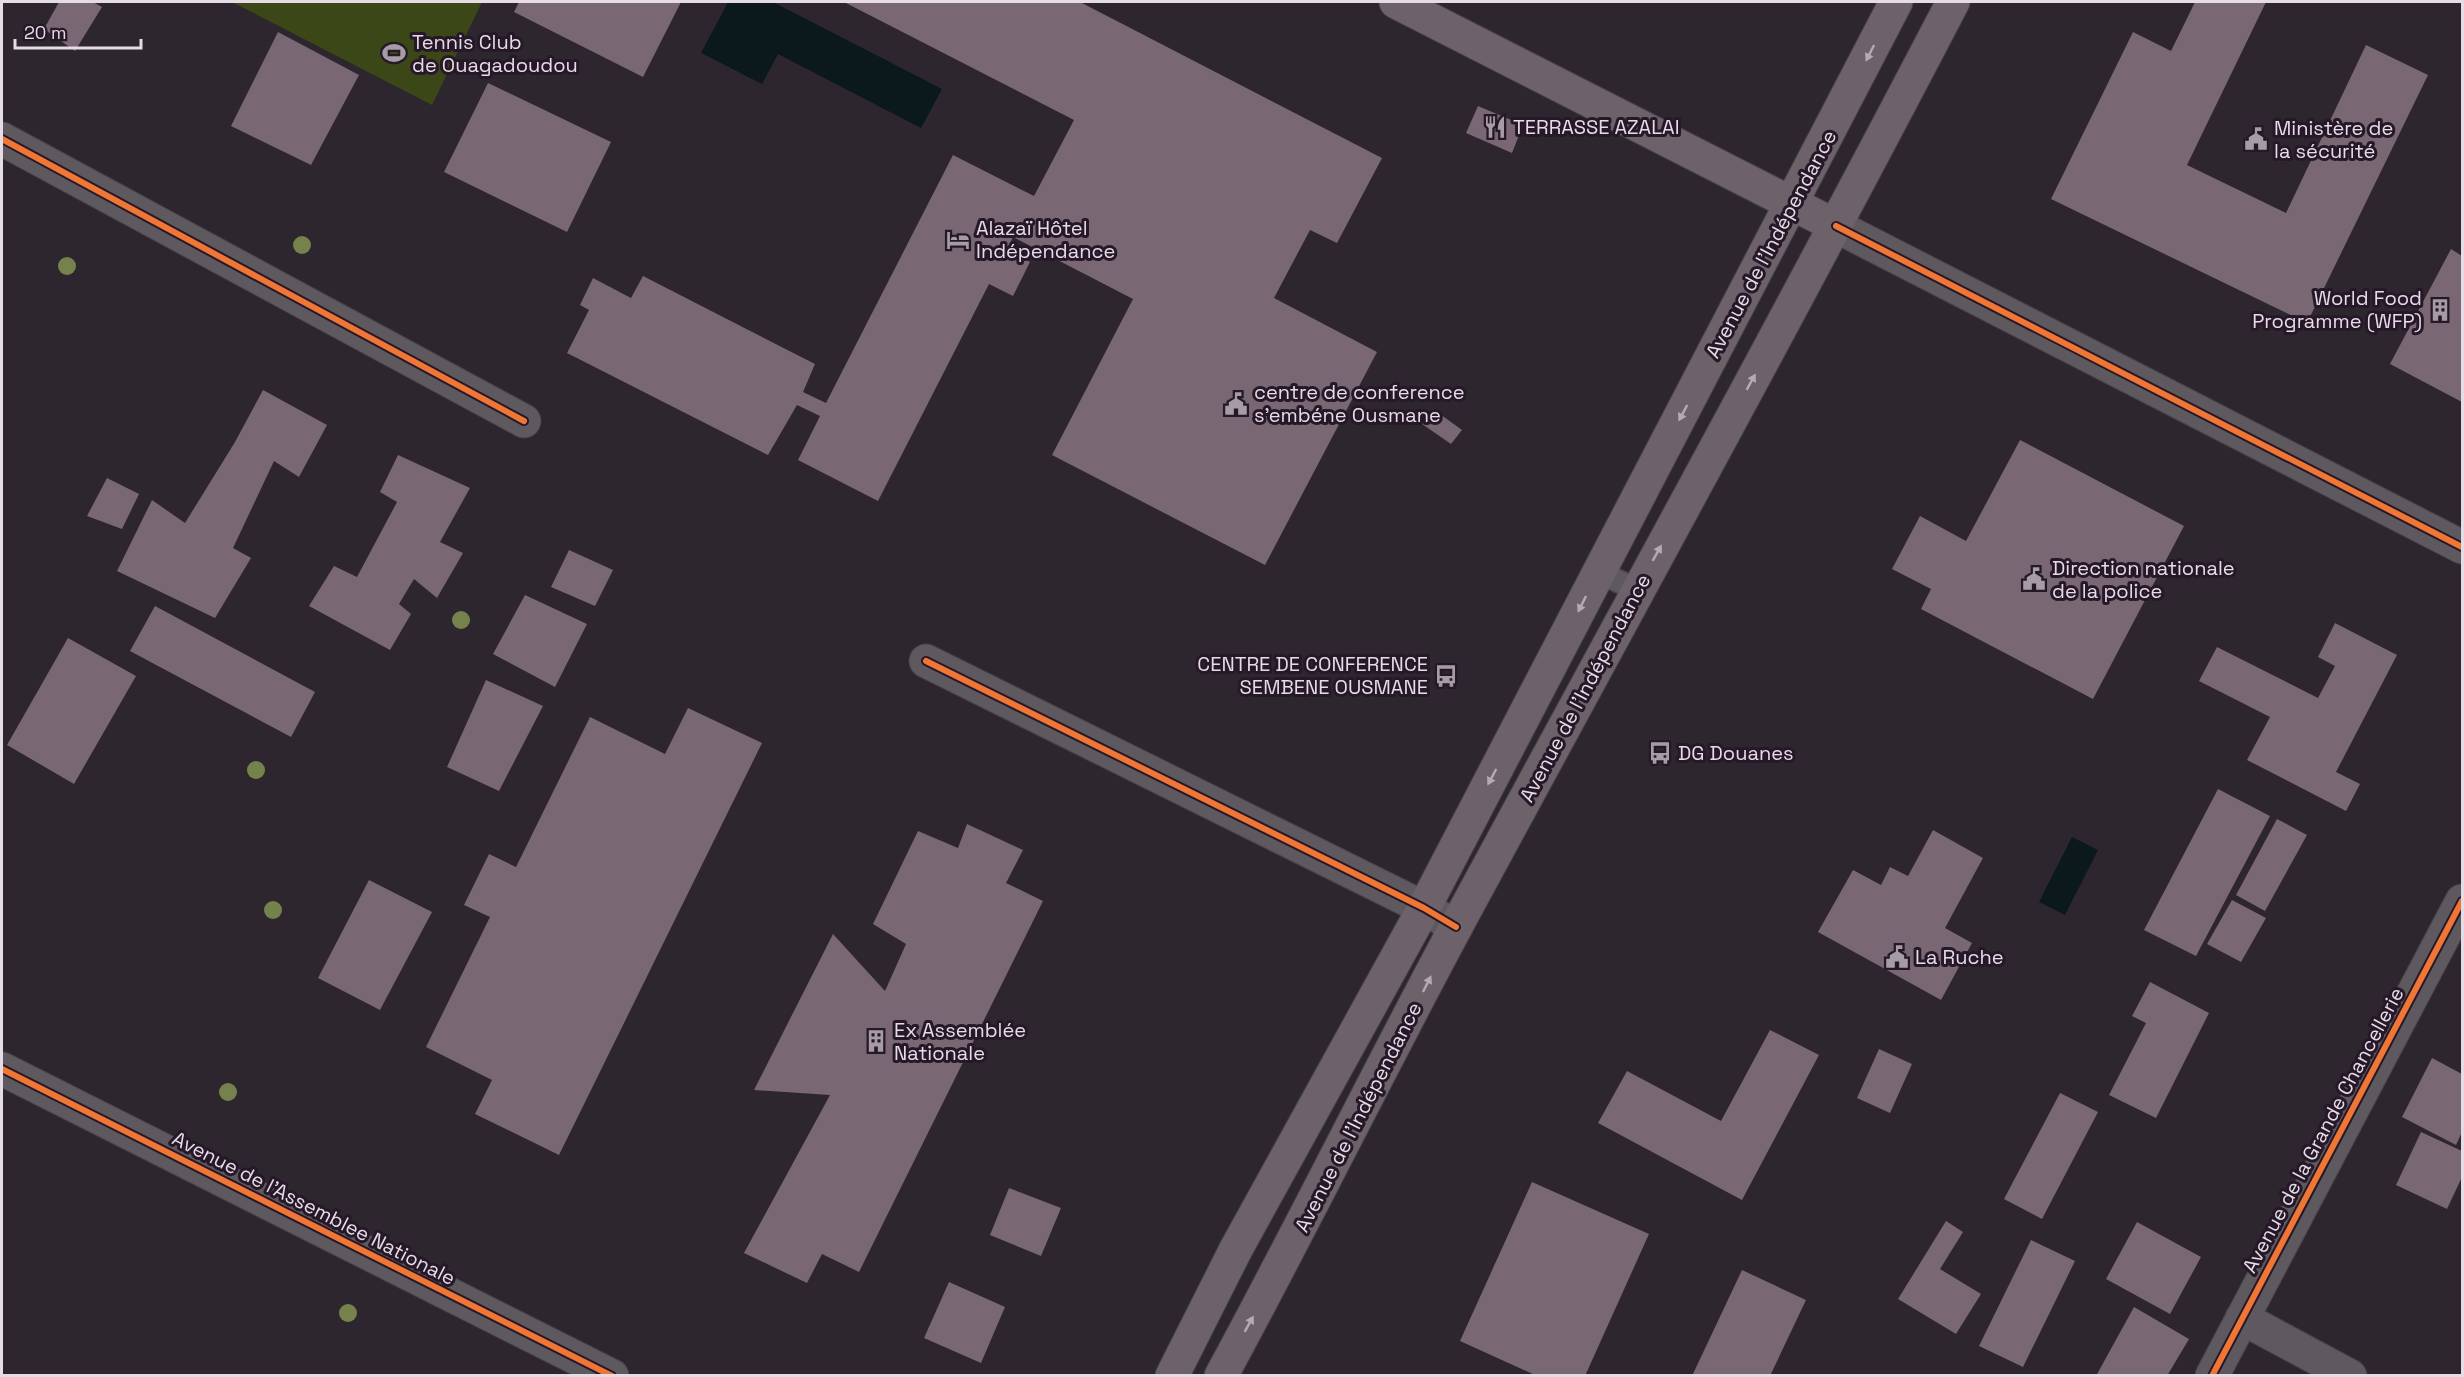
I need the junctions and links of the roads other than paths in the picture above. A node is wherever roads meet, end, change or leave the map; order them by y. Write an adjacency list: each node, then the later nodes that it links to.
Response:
1 (1396, 2): 5 (main road)
2 (1896, 2): 5 (main road, Avenue de l'Indépendance, one-way to 5)
3 (1953, 2): 6 (main road, Avenue de l'Indépendance)
4 (2, 139): 7 (street)
5 (1793, 202): 6 (main road); 9 (main road, Avenue de l'Indépendance, one-way to 9)
6 (1836, 226): 8 (street); 10 (main road, Avenue de l'Indépendance, one-way to 6)
7 (524, 421)
8 (2463, 547)
9 (1599, 572): 10 (lane); 13 (main road, Avenue de l'Indépendance, one-way to 13)
10 (1637, 590): 14 (main road, Avenue de l'Indépendance)
11 (926, 661): 13 (street)
12 (2463, 901): 18 (street, Avenue de la Grande Chancellerie)
13 (1424, 908): 14 (street); 16 (main road, Avenue de l'Indépendance)
14 (1456, 927): 17 (main road, Avenue de l'Indépendance, one-way to 14)
15 (2, 1069): 19 (street, Avenue de l'Assemblee Nationale)
16 (1236, 1249): 17 (main road); 20 (main road, Avenue de l'Indépendance)
17 (1278, 1270): 21 (main road, Avenue de l'Indépendance, one-way to 17)
18 (2242, 1318): 22 (street, Avenue de la Grande Chancellerie); 23 (street)
19 (612, 1376)
20 (1172, 1376)
21 (1221, 1376)
22 (2212, 1376)
23 (2350, 1376)

